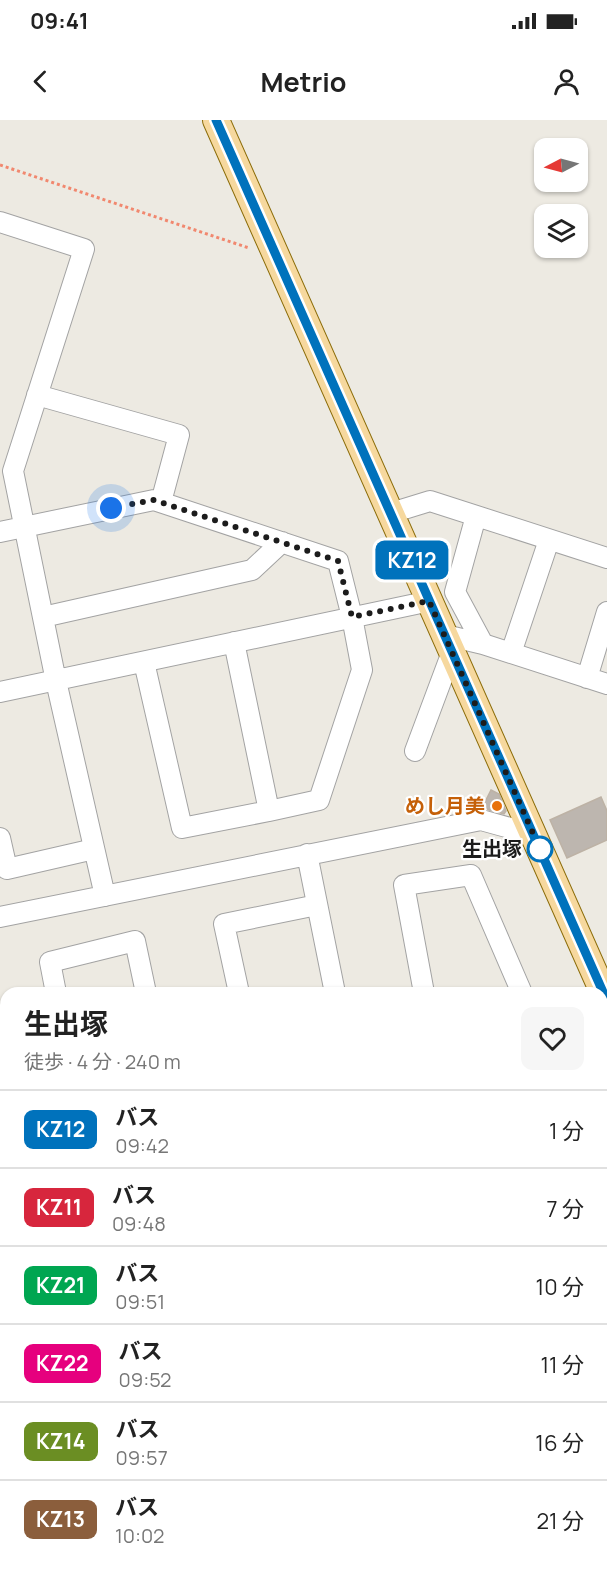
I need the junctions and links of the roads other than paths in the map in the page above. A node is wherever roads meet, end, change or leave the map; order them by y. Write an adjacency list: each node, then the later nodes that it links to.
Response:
1 (216, 120): 5 (main road)
2 (0, 222): 3 (street)
3 (37, 395): 4 (street); 7 (street)
4 (161, 502): 7 (street); 10 (street)
5 (391, 513): 6 (street); 12 (main road)
6 (476, 516): 9 (street); 18 (street)
7 (25, 526): 8 (street); 14 (street)
8 (0, 532)
9 (549, 540): 11 (street); 19 (street)
10 (282, 542): 14 (street); 15 (street)
11 (607, 558)
12 (429, 601): 15 (street); 17 (main road)
13 (607, 612): 21 (street)
14 (43, 617): 22 (street)
15 (352, 617): 16 (street); 26 (street)
16 (234, 642): 20 (street); 26 (street)
17 (449, 644): 18 (street); 25 (street); 27 (main road)
18 (483, 644): 19 (street)
19 (511, 653): 21 (street)
20 (144, 662): 22 (street); 26 (street)
21 (587, 678): 23 (street)
22 (56, 681): 24 (street); 29 (street)
23 (607, 684)
24 (0, 692)
25 (415, 751)
26 (269, 811)
27 (531, 830): 30 (street); 40 (main road)
28 (0, 838): 29 (street)
29 (94, 849): 31 (street)
30 (307, 854): 31 (street); 32 (street)
31 (105, 896): 33 (street)
32 (317, 905): 36 (street); 37 (street)
33 (0, 917)
34 (55, 987): 35 (street)
35 (146, 987)
36 (238, 987)
37 (334, 987)
38 (423, 987): 39 (street)
39 (519, 987)
40 (601, 987)

